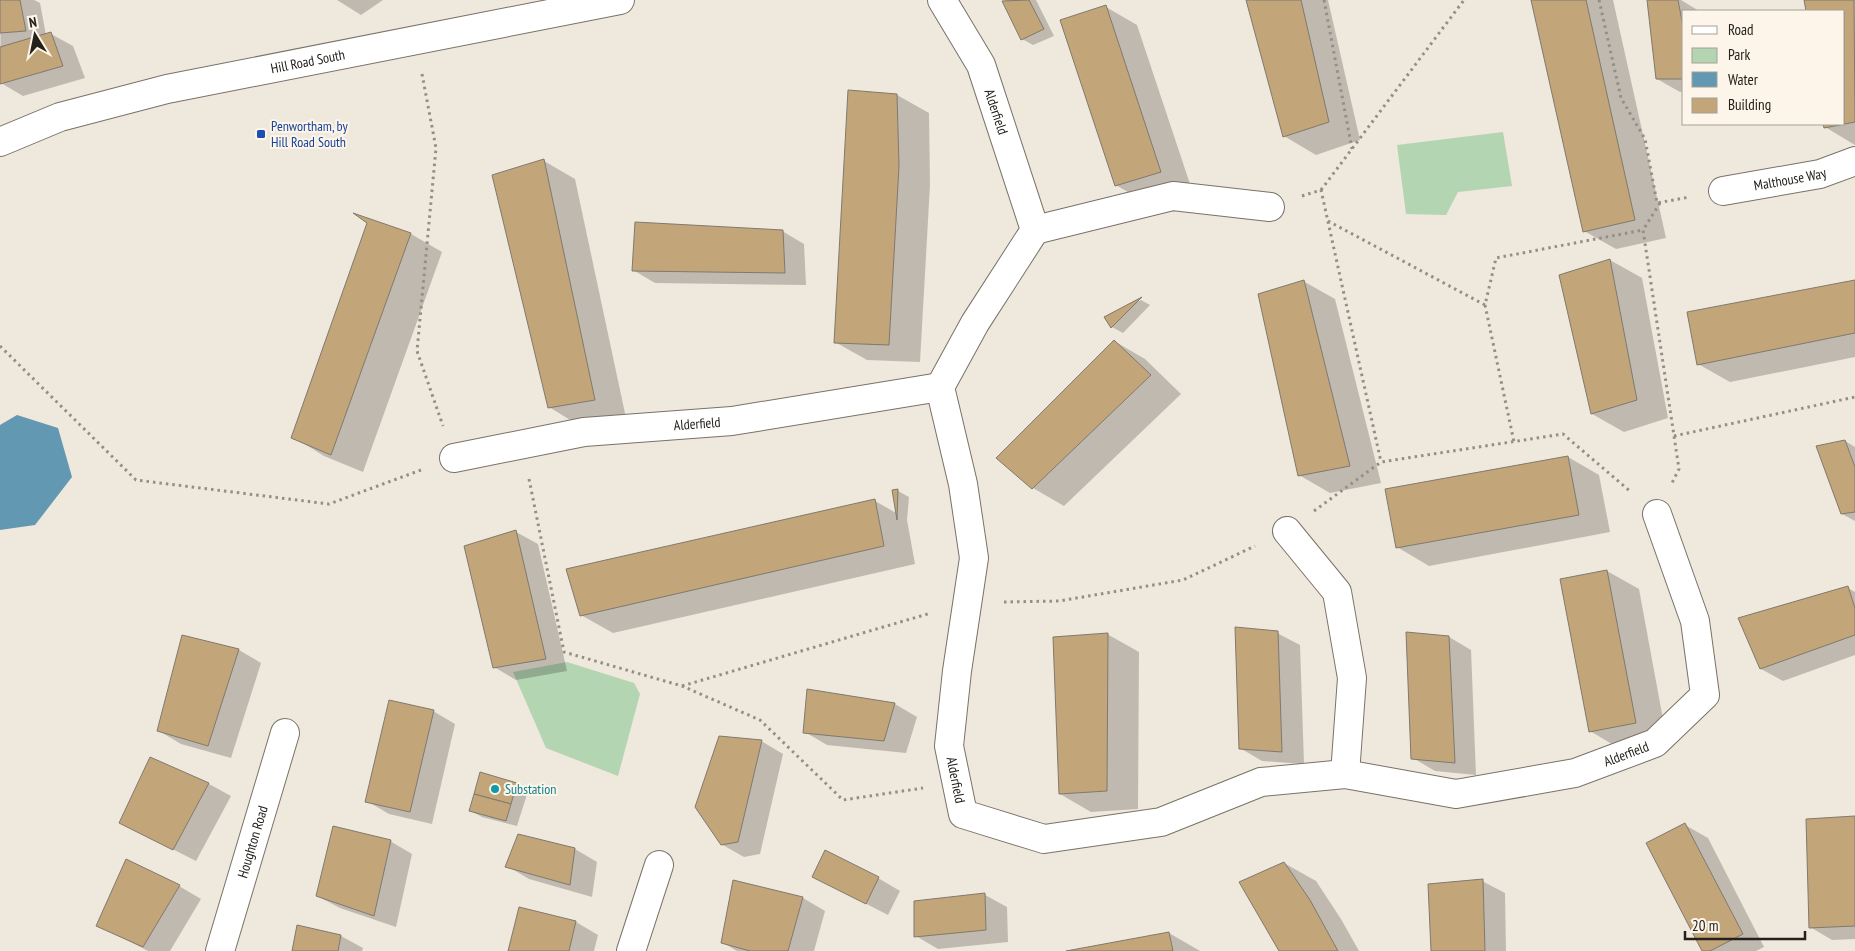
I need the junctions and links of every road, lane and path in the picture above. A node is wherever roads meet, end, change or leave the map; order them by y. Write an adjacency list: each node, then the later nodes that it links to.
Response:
1 (620, 0): 6 (street, Hill Road South)
2 (942, 0): 15 (street, Alderfield)
3 (1324, 0): 8 (path)
4 (1464, 0): 8 (path)
5 (1599, 0): 12 (path)
6 (416, 40): 7 (street, Hill Road South); 24 (path)
7 (0, 142)
8 (1352, 149): 10 (path)
9 (1855, 161): 11 (street, Malthouse Way)
10 (1321, 190): 13 (path); 14 (path)
11 (1723, 191): 12 (path)
12 (1660, 203): 16 (path)
13 (1270, 207): 15 (street)
14 (1328, 221): 17 (path); 25 (path)
15 (1035, 230): 19 (street)
16 (1643, 230): 17 (path); 21 (path)
17 (1485, 304): 22 (path)
18 (0, 346): 24 (path)
19 (940, 387): 23 (street, Alderfield); 28 (street, Alderfield)
20 (1855, 398): 21 (path)
21 (1674, 436): 26 (path)
22 (1514, 442): 25 (path); 26 (path)
23 (522, 444): 24 (street, Alderfield); 29 (path)
24 (454, 458)
25 (1381, 462): 27 (path)
26 (1657, 514): 31 (street, Alderfield)
27 (1287, 531): 28 (path); 31 (street)
28 (967, 602): 29 (path); 32 (street, Alderfield)
29 (682, 686): 32 (path)
30 (285, 733): 34 (street, Houghton Road)
31 (1345, 774): 32 (street, Alderfield)
32 (957, 783)
33 (659, 865): 35 (street)
34 (220, 951)
35 (631, 951)

